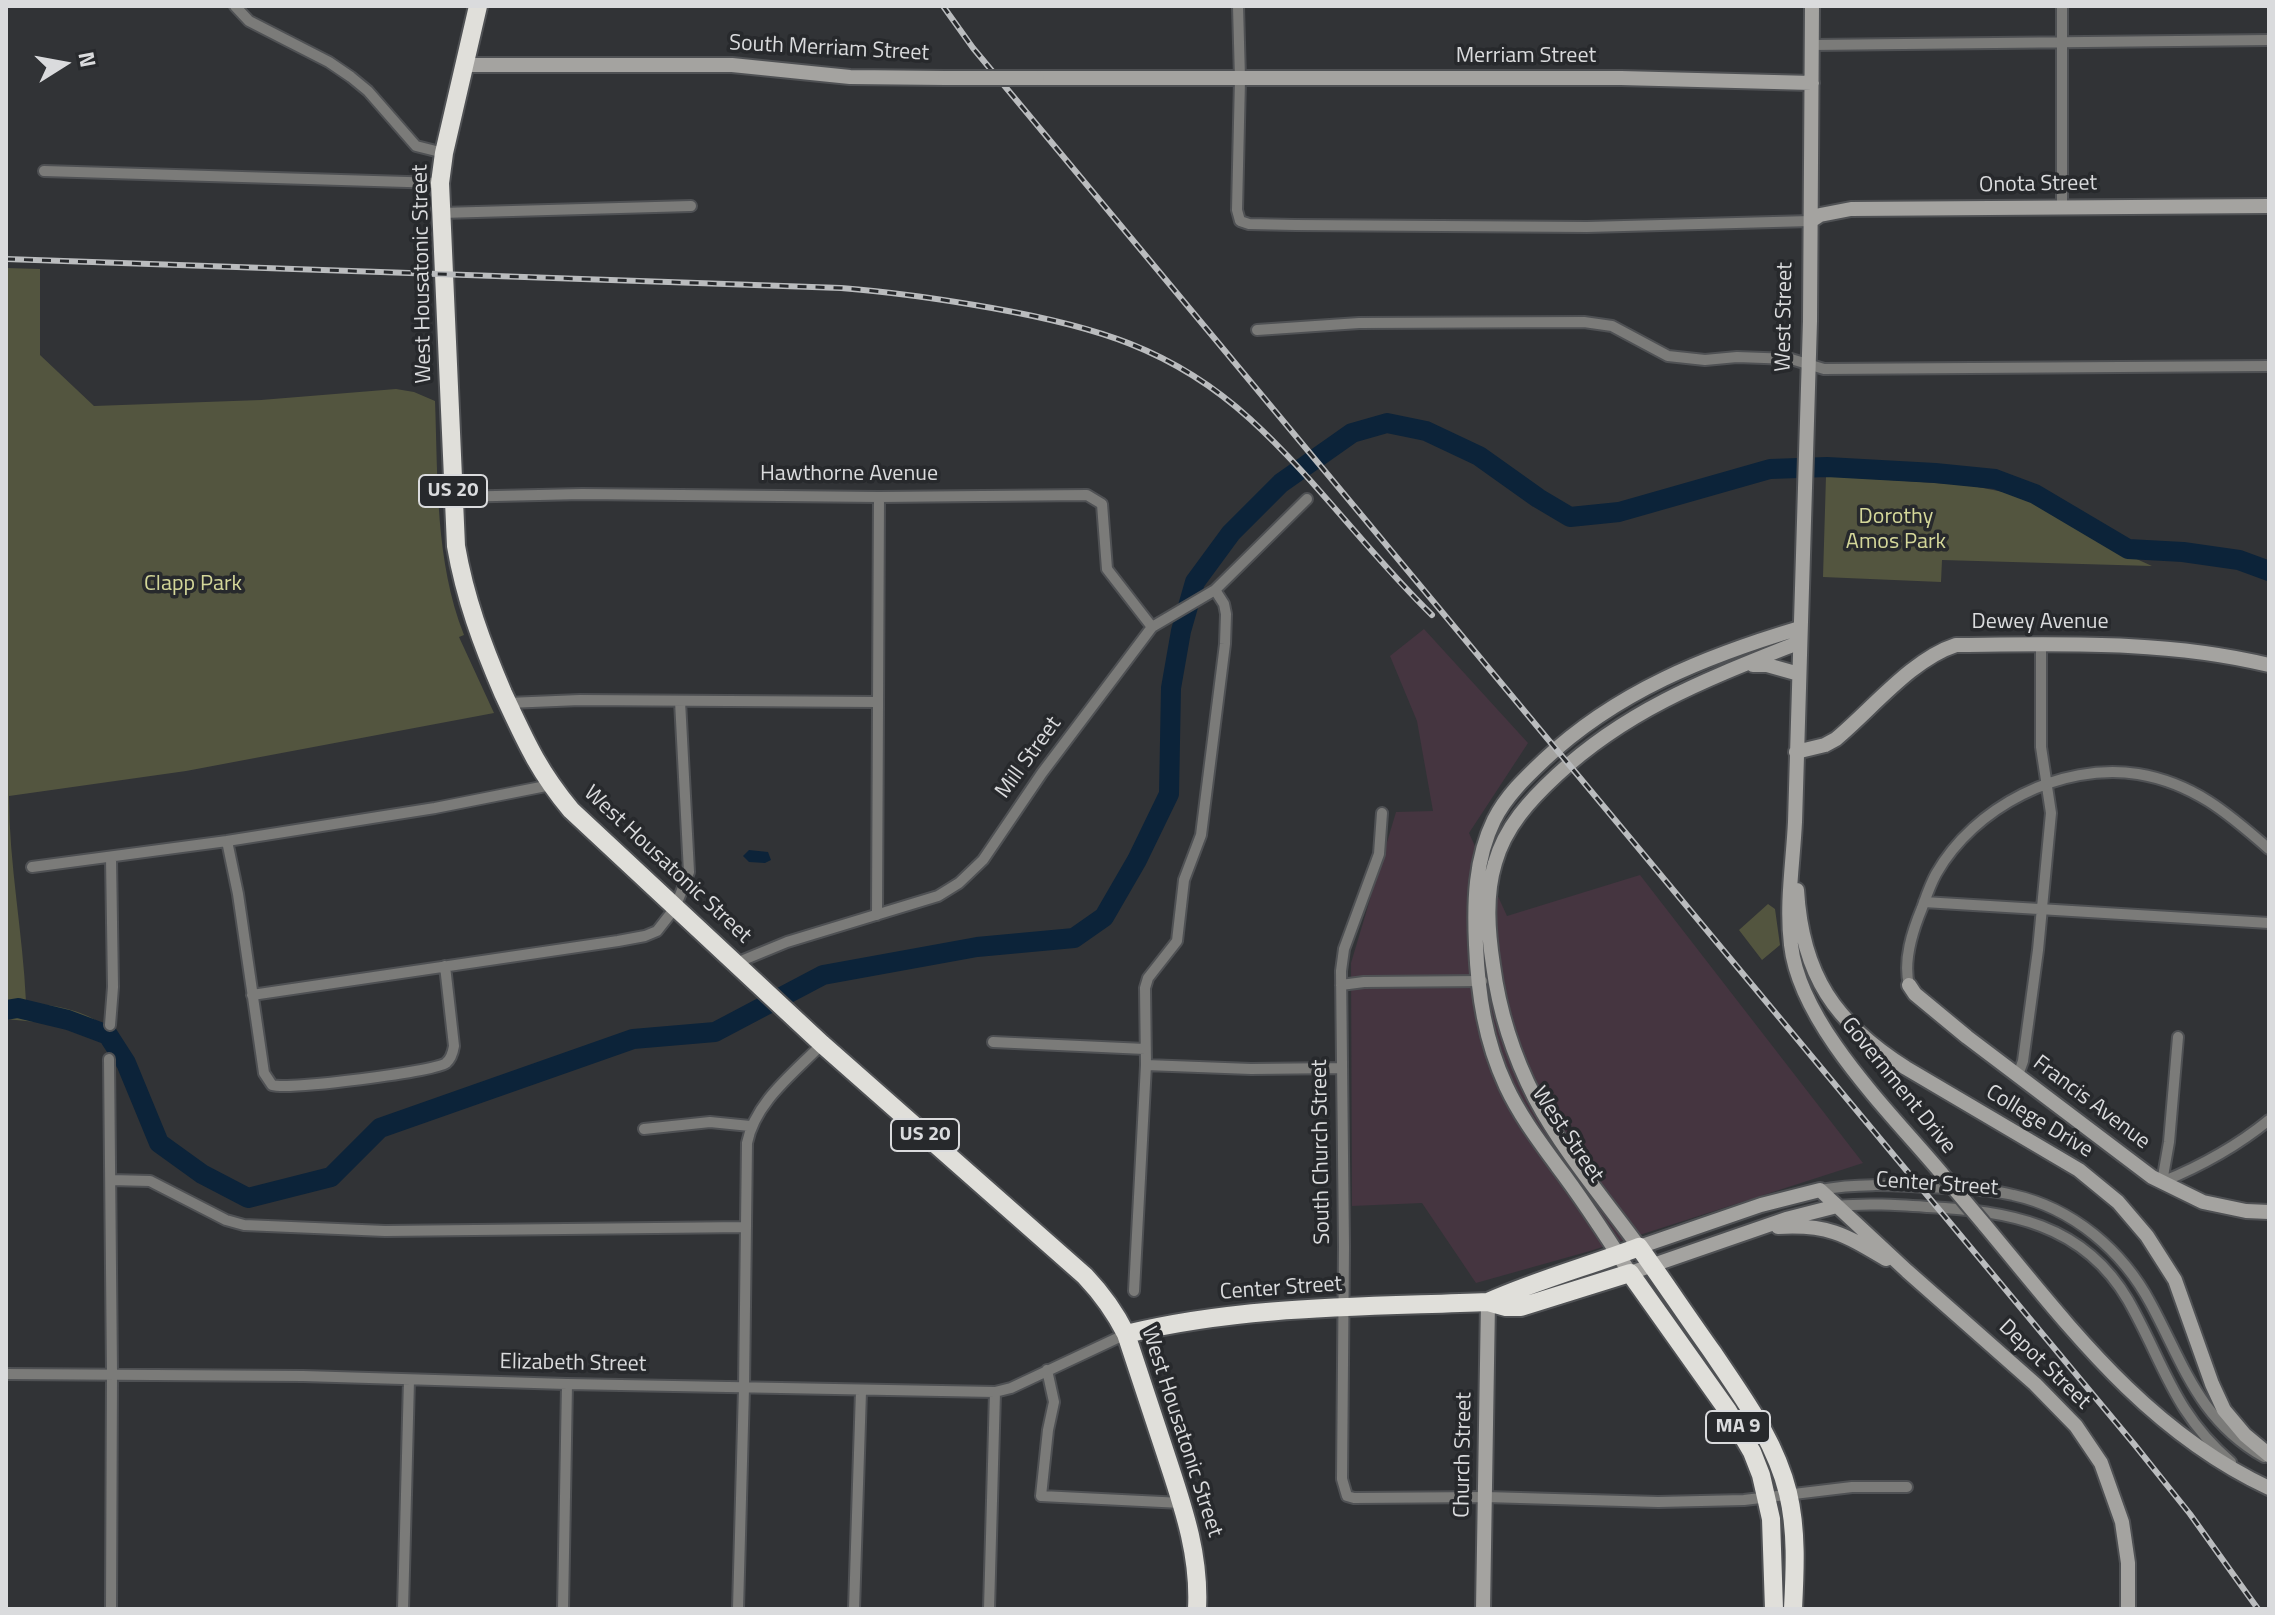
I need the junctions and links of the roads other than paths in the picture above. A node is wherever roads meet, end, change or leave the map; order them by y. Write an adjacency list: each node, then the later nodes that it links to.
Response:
1 (235, 6): 12 (street)
2 (478, 6): 9 (highway, West Housatonic Street / US 20)
3 (1238, 6): 10 (street)
4 (1812, 6): 8 (street, West Street)
5 (2062, 6): 7 (street)
6 (2269, 40): 7 (street)
7 (2062, 41): 8 (street); 17 (street)
8 (1812, 45): 11 (street, West Street)
9 (464, 65): 10 (street, South Merriam Street, bridge); 12 (highway, West Housatonic Street / US 20)
10 (1240, 79): 11 (street, Merriam Street); 19 (street)
11 (1812, 83): 19 (street, West Street)
12 (444, 153): 14 (highway, West Housatonic Street / US 20)
13 (44, 171): 14 (street)
14 (440, 183): 18 (highway, West Housatonic Street / US 20)
15 (691, 206): 18 (street)
16 (2269, 206): 17 (street, Onota Street)
17 (2062, 207): 19 (street, Onota Street)
18 (441, 213): 23 (highway, West Housatonic Street / US 20)
19 (1811, 221): 21 (street, West Street)
20 (1257, 330): 21 (street)
21 (1809, 364): 22 (street); 28 (street, West Street)
22 (2269, 366)
23 (453, 497): 24 (street, Hawthorne Avenue); 35 (highway, West Housatonic Street / US 20)
24 (879, 497): 27 (street, Hawthorne Avenue); 34 (street)
25 (1307, 499): 26 (street, Mill Street)
26 (1215, 590): 27 (street, Mill Street); 61 (street)
27 (1152, 627): 48 (street, Mill Street)
28 (1800, 635): 31 (street, West Street); 32 (street, Government Drive); 53 (street, West Street)
29 (2041, 645): 30 (street, Dewey Avenue); 36 (street, Dewey Avenue); 38 (street)
30 (2269, 665)
31 (1732, 669): 32 (street, West Street); 52 (street, West Street)
32 (1799, 674): 36 (street, Government Drive)
33 (680, 701): 34 (street); 35 (street); 46 (street)
34 (877, 702): 48 (street)
35 (508, 703): 37 (highway, West Housatonic Street / US 20)
36 (1796, 752): 41 (street, Government Drive)
37 (551, 785): 40 (street); 46 (highway, West Housatonic Street / US 20)
38 (2045, 785): 42 (street); 45 (street); 47 (street)
39 (1382, 813): 54 (street, South Church Street)
40 (227, 841): 43 (street); 56 (street)
41 (1794, 842): 93 (street, College Drive); 94 (street, Government Drive, bridge)
42 (2269, 849)
43 (111, 858): 44 (street); 57 (street)
44 (32, 867)
45 (1924, 902): 47 (street); 55 (street)
46 (675, 908): 50 (street); 51 (highway, West Housatonic Street / US 20)
47 (2041, 910): 49 (street); 65 (street)
48 (877, 915): 51 (street, Mill Street)
49 (2269, 923)
50 (445, 966): 56 (street); 56 (street)
51 (741, 968): 60 (highway, West Housatonic Street / US 20)
52 (1495, 980): 53 (street); 76 (street, West Street)
53 (1478, 981): 54 (street); 77 (street, West Street)
54 (1341, 985): 64 (street, South Church Street)
55 (1909, 985): 65 (street, Francis Avenue)
56 (252, 995)
57 (110, 1025)
58 (2178, 1037): 70 (street)
59 (993, 1042): 61 (street)
60 (822, 1044): 67 (street); 84 (highway, West Housatonic Street / US 20)
61 (1145, 1049): 63 (street)
62 (109, 1059): 69 (street)
63 (1146, 1065): 64 (street); 81 (street)
64 (1340, 1068): 83 (street, South Church Street)
65 (2018, 1075): 70 (street, Francis Avenue)
66 (2269, 1120): 70 (street)
67 (750, 1126): 68 (street); 74 (street)
68 (644, 1129)
69 (111, 1180): 74 (street); 86 (street)
70 (2162, 1182): 73 (street, Francis Avenue)
71 (1820, 1190): 72 (street, Depot Street); 76 (street, Center Street); 93 (street, Center Street)
72 (1837, 1206): 75 (street, Center Street); 79 (street, Depot Street); 94 (street, Center Street)
73 (2269, 1212)
74 (746, 1227): 90 (street)
75 (1760, 1229): 78 (street, Center Street); 79 (street, Depot Street)
76 (1639, 1247): 77 (highway, Center Street); 78 (highway, West Street / MA 9)
77 (1618, 1255): 80 (street, West Street); 82 (highway, Center Street)
78 (1652, 1265): 80 (street, Center Street); 97 (highway, West Street / MA 9)
79 (1907, 1271): 111 (street, Depot Street)
80 (1630, 1273): 82 (highway, Center Street); 99 (highway, West Street / MA 9)
81 (1134, 1291)
82 (1488, 1302): 83 (highway, Center Street); 98 (street, Church Street)
83 (1342, 1309): 84 (highway, Center Street); 98 (street, South Church Street)
84 (1126, 1334): 85 (street, Elizabeth Street); 100 (highway, West Housatonic Street / US 20)
85 (1047, 1370): 92 (street, Elizabeth Street); 100 (street)
86 (112, 1373): 87 (street, Elizabeth Street); 88 (street, Elizabeth Street); 101 (street)
87 (6, 1374)
88 (409, 1380): 89 (street, Elizabeth Street); 102 (street)
89 (567, 1384): 90 (street, Elizabeth Street); 103 (street)
90 (744, 1388): 91 (street, Elizabeth Street); 104 (street)
91 (861, 1391): 92 (street, Elizabeth Street); 105 (street)
92 (995, 1392): 106 (street)
93 (2269, 1458)
94 (2251, 1479): 96 (street, Center Street)
95 (1907, 1487): 97 (street)
96 (2269, 1488)
97 (1788, 1494): 99 (street); 110 (highway, West Street / MA 9)
98 (1486, 1497): 99 (street); 108 (street, Church Street)
99 (1767, 1497): 109 (highway, West Street / MA 9)
100 (1182, 1503): 107 (highway, West Housatonic Street / US 20)
101 (111, 1609)
102 (403, 1609)
103 (563, 1609)
104 (738, 1609)
105 (854, 1609)
106 (989, 1609)
107 (1197, 1609)
108 (1483, 1609)
109 (1774, 1609)
110 (1793, 1609)
111 (2128, 1609)

